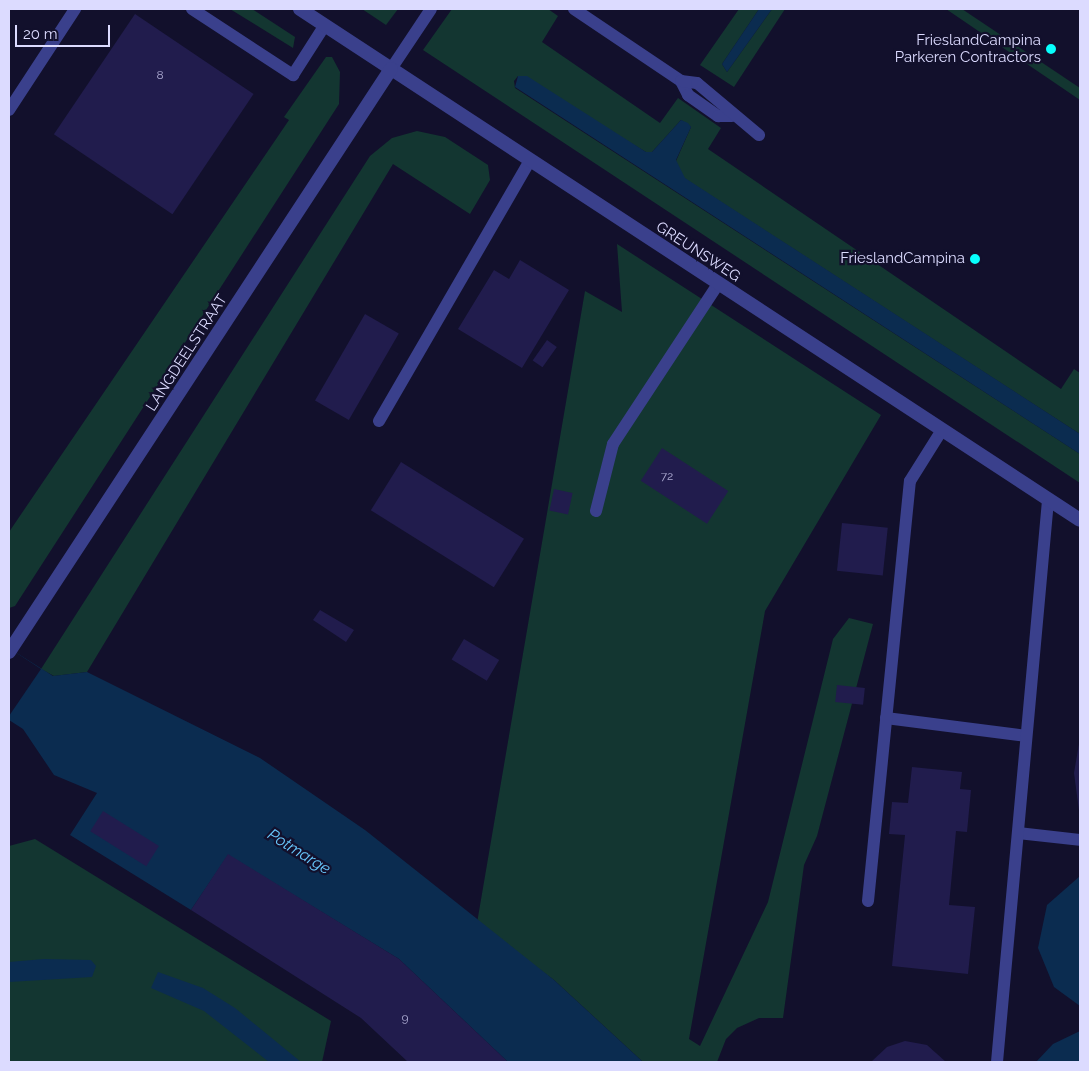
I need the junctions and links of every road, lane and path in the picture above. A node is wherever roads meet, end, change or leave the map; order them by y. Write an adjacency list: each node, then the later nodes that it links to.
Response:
1 (74, 9): 8 (lane)
2 (192, 9): 6 (lane)
3 (300, 9): 6 (street, GREUNSWEG)
4 (431, 9): 7 (lane)
5 (574, 9): 9 (lane)
6 (325, 25): 7 (street, GREUNSWEG)
7 (391, 69): 10 (street, GREUNSWEG); 17 (street, LANGDEELSTRAAT)
8 (9, 110)
9 (759, 135)
10 (530, 161): 11 (street, GREUNSWEG); 12 (lane)
11 (718, 284): 13 (street, GREUNSWEG); 15 (lane)
12 (379, 421)
13 (942, 430): 14 (street, GREUNSWEG); 18 (lane)
14 (1048, 500): 16 (street, GREUNSWEG); 19 (lane)
15 (596, 511)
16 (1080, 520)
17 (10, 651)
18 (886, 718): 19 (lane); 22 (lane)
19 (1026, 736): 20 (lane)
20 (1018, 833): 21 (lane); 23 (lane)
21 (1080, 840)
22 (868, 901)
23 (997, 1062)

